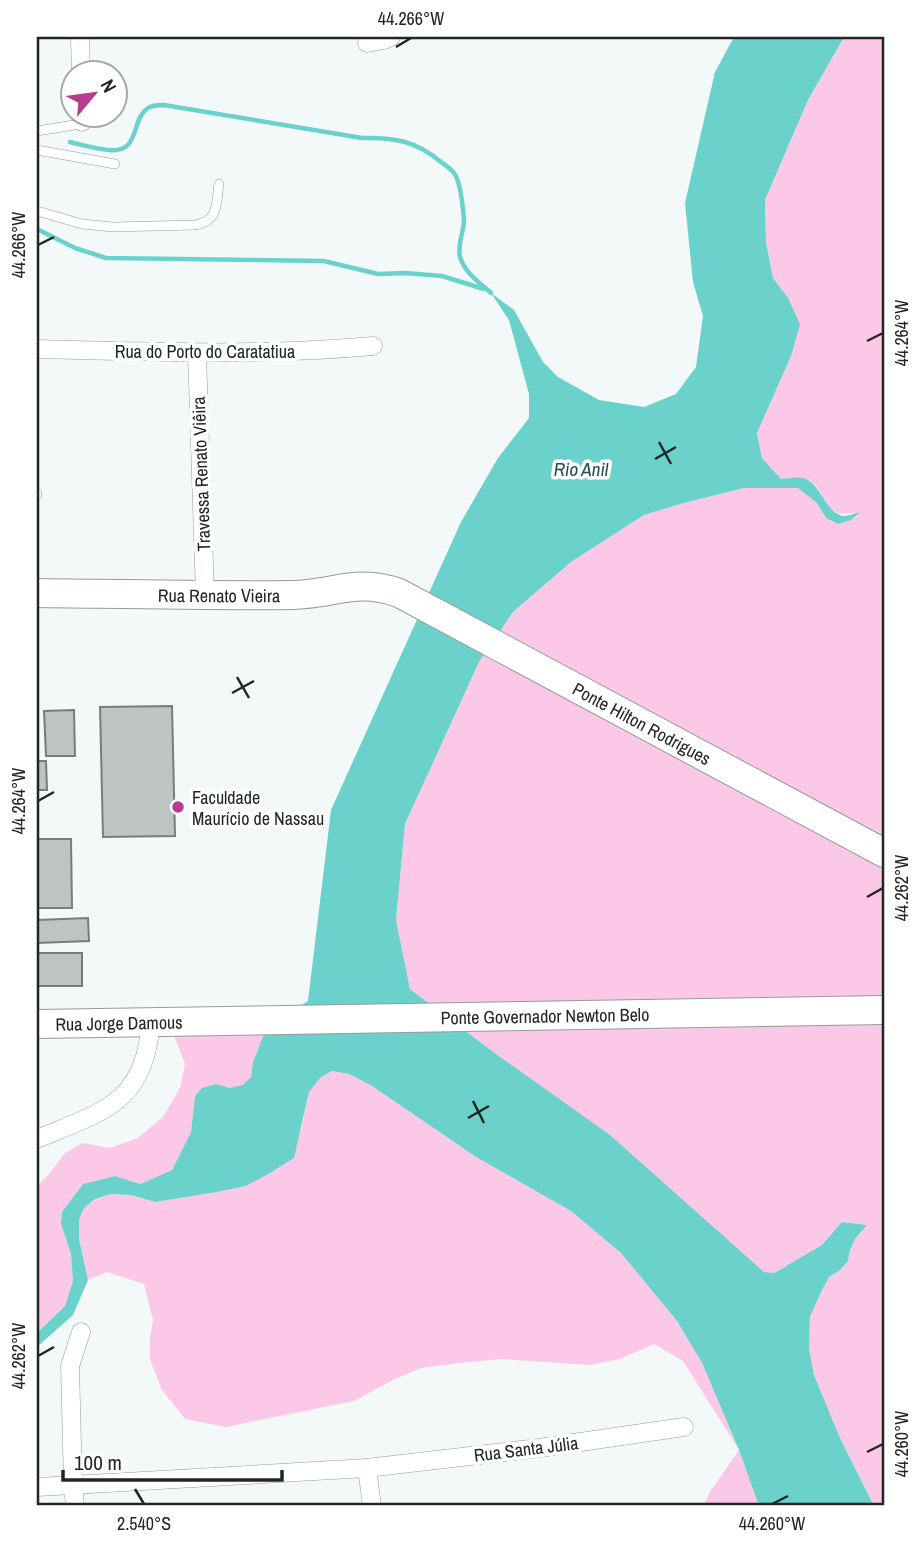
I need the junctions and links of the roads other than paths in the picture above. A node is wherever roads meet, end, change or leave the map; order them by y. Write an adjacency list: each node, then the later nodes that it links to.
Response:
1 (79, 37): 4 (street)
2 (391, 37): 3 (street)
3 (367, 43)
4 (80, 60)
5 (60, 127): 6 (lane)
6 (37, 131)
7 (37, 150): 8 (lane)
8 (115, 164)
9 (219, 184): 10 (lane)
10 (37, 211)
11 (373, 346): 13 (street, Rua do Porto do Caratatiua)
12 (37, 349): 13 (street, Rua do Porto do Caratatiua)
13 (197, 353): 16 (street, Travessa Renato Viêira)
14 (37, 593): 16 (main road, Rua Renato Vieira)
15 (399, 593): 16 (main road, Rua Renato Vieira); 17 (main road, Ponte Hilton Rodrigues)
16 (205, 595)
17 (884, 853)
18 (884, 1010): 19 (main road, Ponte Governador Newton Belo)
19 (203, 1021): 20 (main road, Rua Jorge Damous)
20 (151, 1022): 21 (main road, Rua Jorge Damous); 22 (street)
21 (37, 1024)
22 (37, 1139)
23 (81, 1332): 26 (street)
24 (684, 1427): 25 (street, Rua Santa Júlia)
25 (367, 1468): 26 (street, Rua Santa Júlia); 29 (street)
26 (73, 1484): 27 (street, Rua Santa Júlia); 28 (street)
27 (37, 1487)
28 (75, 1506)
29 (372, 1506)

